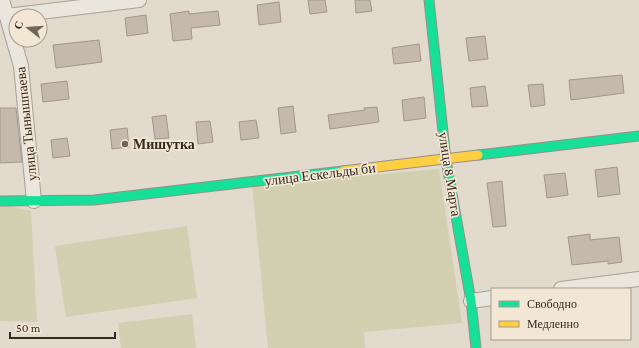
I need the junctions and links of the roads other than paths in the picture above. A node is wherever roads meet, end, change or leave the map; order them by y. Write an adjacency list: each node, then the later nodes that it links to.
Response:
1 (2, 0): 4 (street, улица Тынышпаева)
2 (139, 0): 4 (street)
3 (429, 0): 6 (street, улица 8 Марта)
4 (7, 16): 8 (street, улица Тынышпаева)
5 (639, 136): 6 (street, улица Ескельды би)
6 (446, 160): 8 (street, улица Ескельды би); 12 (street, улица 8 Марта)
7 (0, 201): 8 (street, улица Ескельды би)
8 (34, 202)
9 (639, 279): 10 (street)
10 (570, 288)
11 (491, 298): 12 (street)
12 (471, 301): 13 (street, улица 8 Марта)
13 (476, 348)

